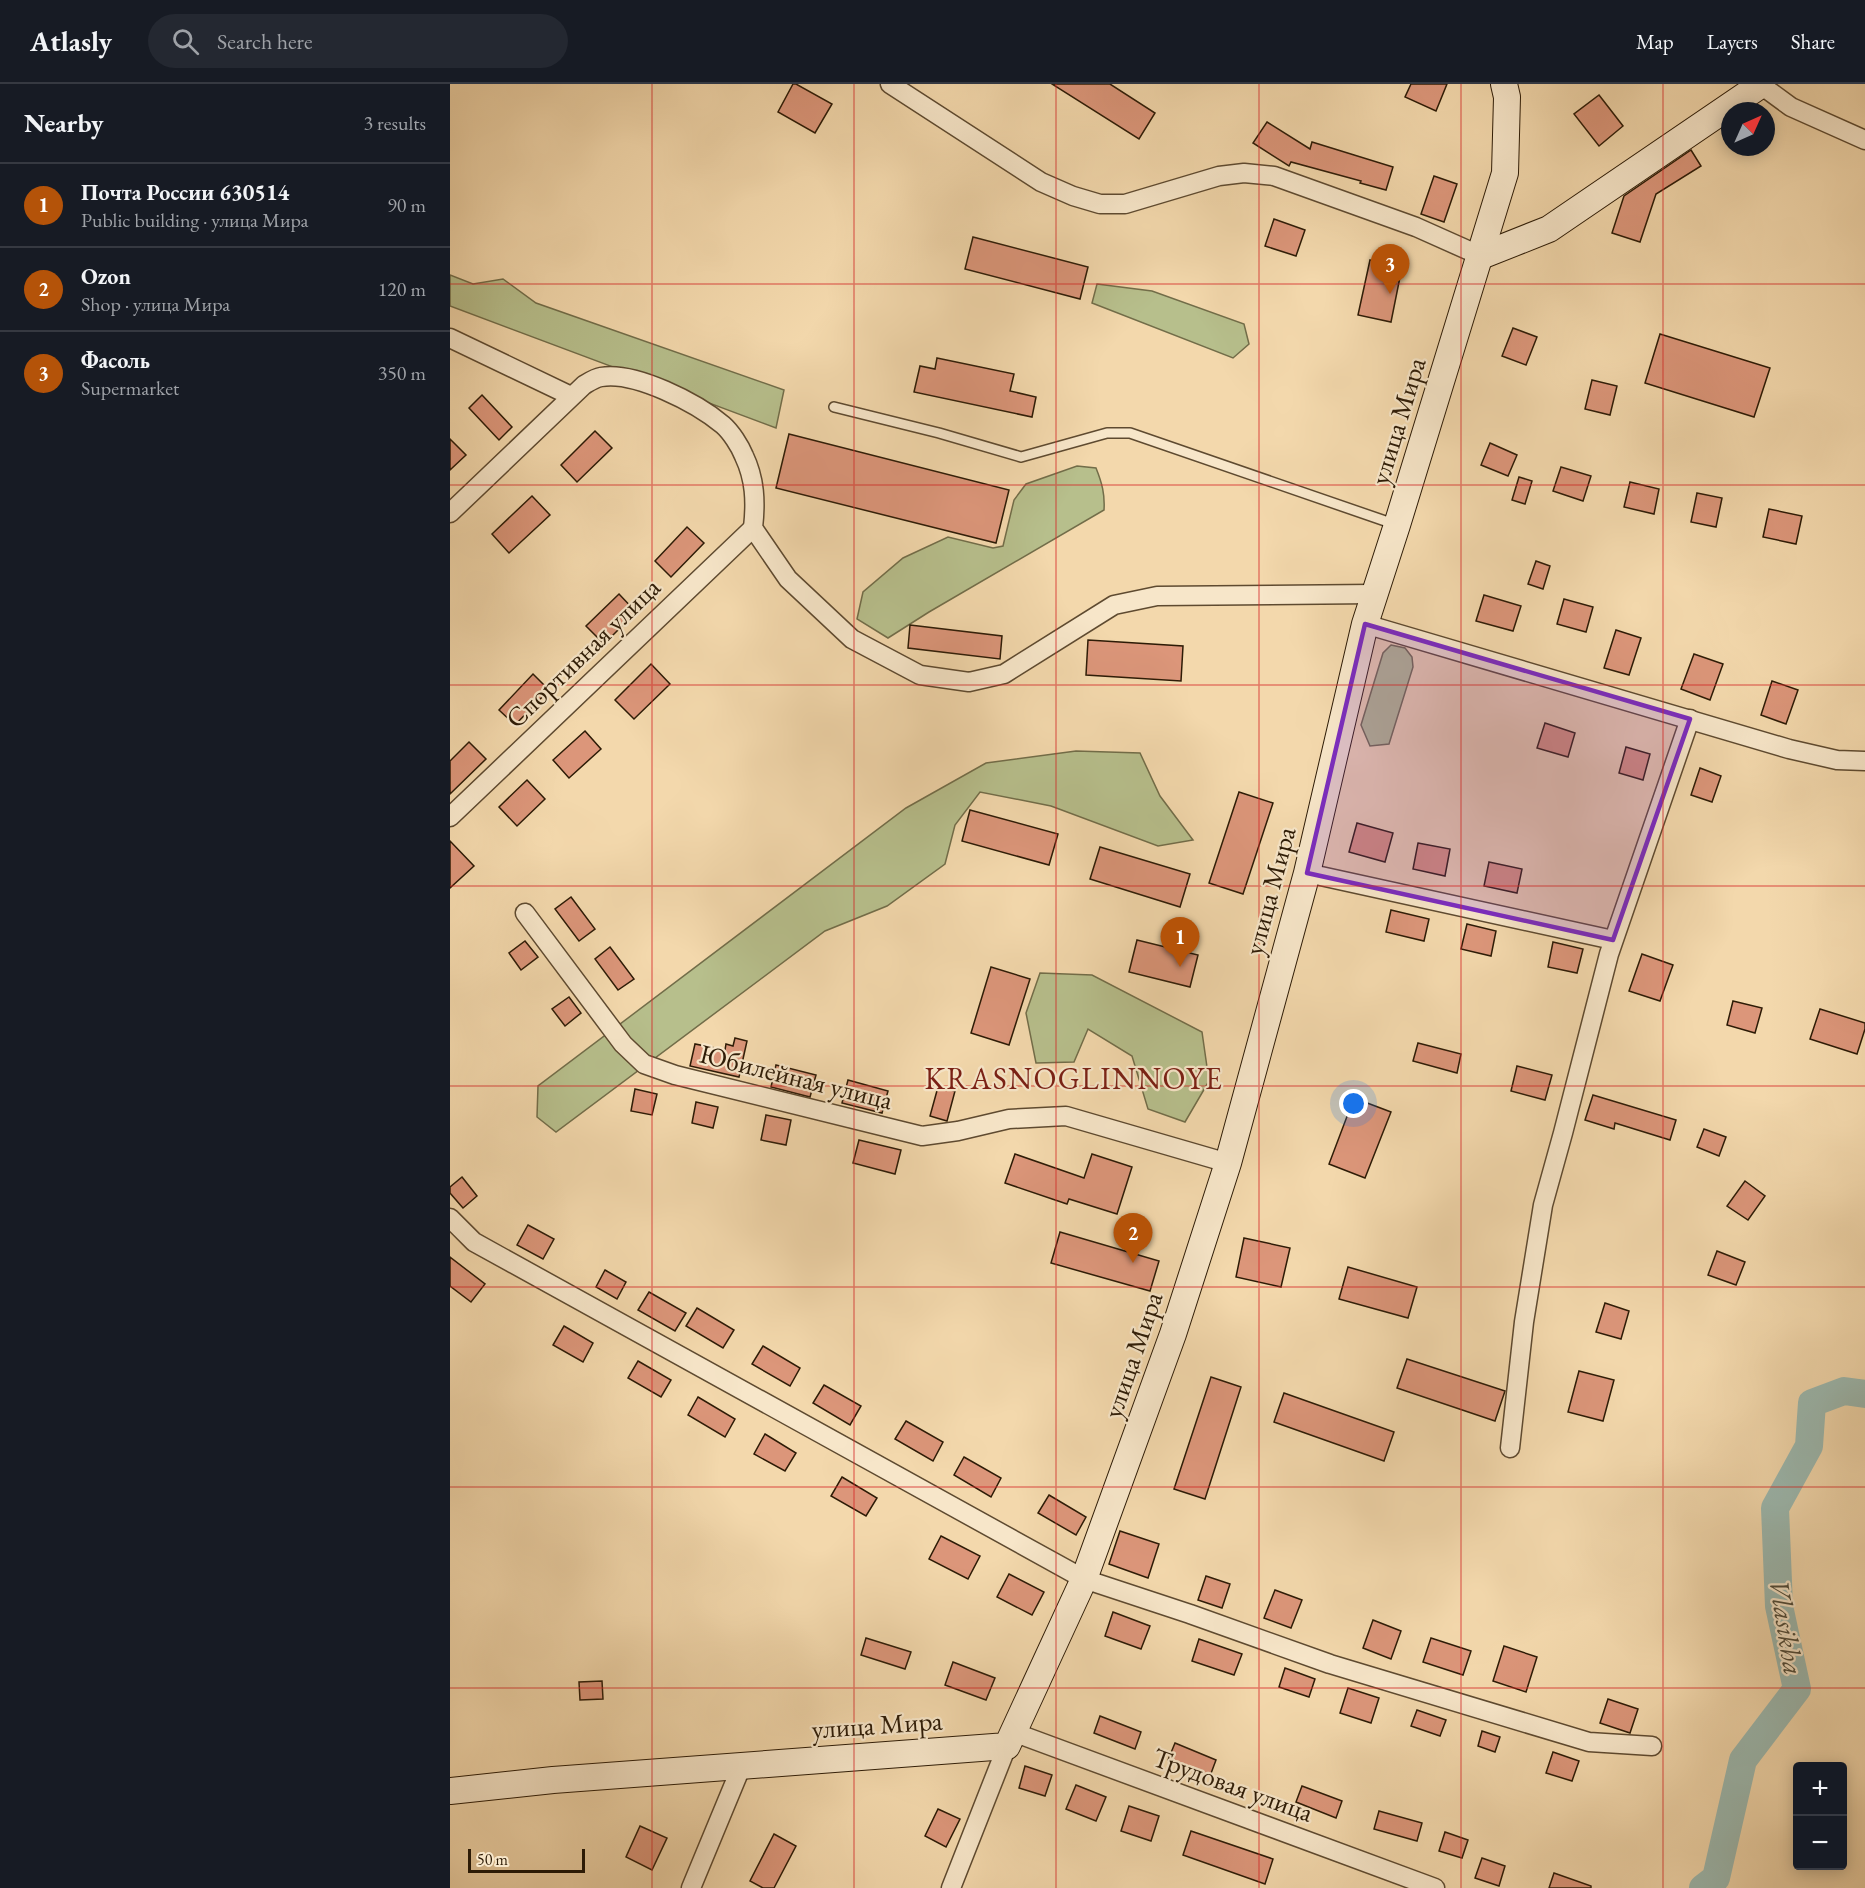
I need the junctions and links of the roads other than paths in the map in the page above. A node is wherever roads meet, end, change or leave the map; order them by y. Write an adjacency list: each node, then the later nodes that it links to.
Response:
1 (890, 84): 5 (street)
2 (1504, 84): 5 (street, улица Мира)
3 (1761, 84): 4 (street); 5 (street)
4 (1865, 140)
5 (1481, 256): 10 (street, улица Мира)
6 (450, 338): 7 (street)
7 (571, 396): 9 (street); 11 (street)
8 (834, 407): 10 (lane)
9 (450, 513)
10 (1397, 525): 12 (street, улица Мира)
11 (753, 528): 12 (street); 16 (street, Спортивная улица)
12 (1374, 594): 13 (street, улица Мира)
13 (1365, 624): 14 (street); 17 (street, улица Мира)
14 (1690, 719): 15 (street); 19 (street)
15 (1865, 761)
16 (450, 817)
17 (1307, 873): 19 (street); 20 (street, улица Мира)
18 (525, 913): 20 (street, Юбилейная улица)
19 (1614, 940): 22 (street)
20 (1228, 1163): 23 (street, улица Мира)
21 (450, 1218): 23 (street)
22 (1510, 1448)
23 (1084, 1580): 24 (street, улица Мира); 25 (street)
24 (1010, 1739): 26 (street, улица Мира); 29 (street); 30 (street, Трудовая улица)
25 (1652, 1746)
26 (742, 1765): 27 (street, улица Мира); 28 (street)
27 (450, 1791)
28 (691, 1888)
29 (951, 1888)
30 (1435, 1888)

